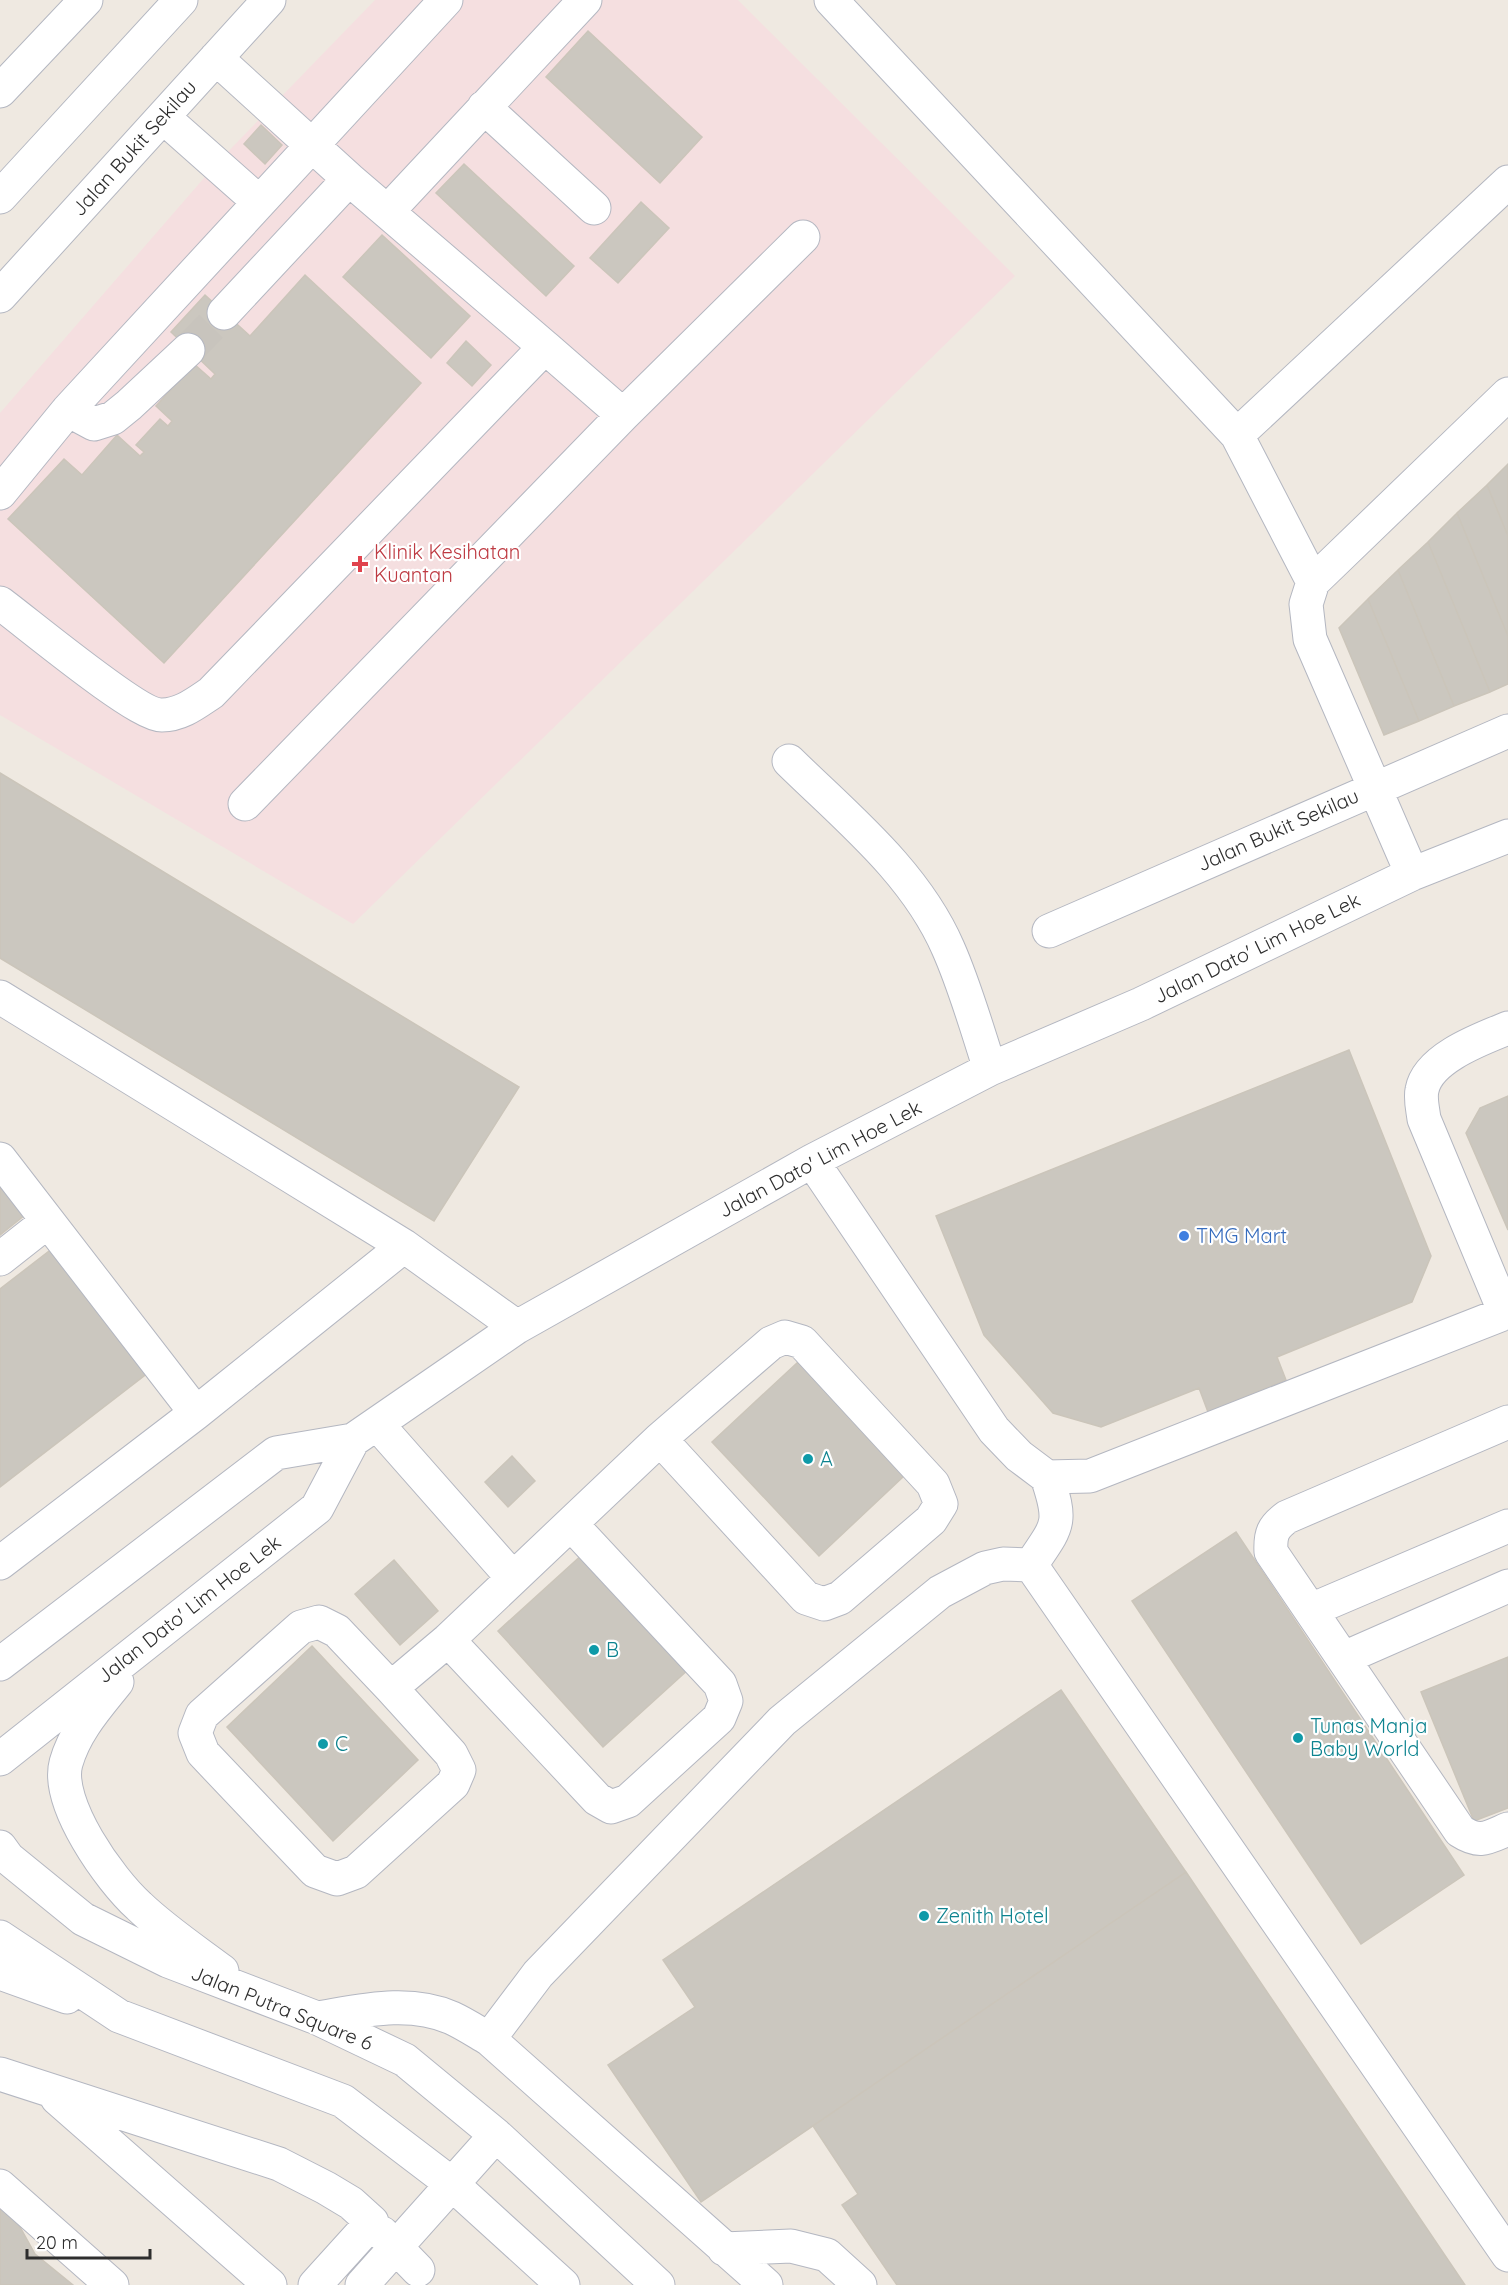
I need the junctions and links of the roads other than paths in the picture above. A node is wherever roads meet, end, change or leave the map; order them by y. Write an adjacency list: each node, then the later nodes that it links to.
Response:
1 (86, 0): 8 (street)
2 (180, 0): 14 (street)
3 (269, 0): 7 (street, Jalan Bukit Sekilau)
4 (446, 0): 11 (street)
5 (585, 0): 9 (street)
6 (831, 0): 26 (street)
7 (216, 58): 10 (street, Jalan Bukit Sekilau); 11 (street)
8 (0, 91)
9 (484, 107): 16 (street); 17 (street)
10 (163, 117): 15 (street); 19 (street, Jalan Bukit Sekilau)
11 (312, 145): 12 (street); 15 (street)
12 (349, 179): 17 (street); 20 (street)
13 (1508, 182): 26 (street)
14 (0, 197)
15 (259, 202): 24 (street)
16 (594, 208)
17 (388, 211): 21 (street)
18 (803, 237): 25 (street)
19 (0, 296)
20 (224, 313)
21 (546, 347): 25 (street); 29 (street)
22 (188, 350): 24 (street)
23 (1508, 394): 28 (street)
24 (68, 410): 27 (street)
25 (623, 415): 33 (street)
26 (1237, 435): 28 (street)
27 (0, 493)
28 (1313, 582): 32 (street)
29 (0, 603)
30 (1508, 731): 32 (street, Jalan Bukit Sekilau)
31 (789, 760): 39 (street)
32 (1376, 786): 35 (street); 36 (street, Jalan Bukit Sekilau)
33 (245, 804)
34 (1508, 836): 35 (street, Jalan Dato' Lim Hoe Lek)
35 (1412, 874): 39 (street, Jalan Dato' Lim Hoe Lek)
36 (1049, 931)
37 (6, 1010): 43 (street)
38 (1508, 1028): 45 (street)
39 (990, 1069): 41 (street, Jalan Dato' Lim Hoe Lek)
40 (0, 1159): 42 (street)
41 (812, 1161): 46 (street, Jalan Dato' Lim Hoe Lek); 51 (street)
42 (47, 1222): 44 (street); 47 (street)
43 (404, 1246): 46 (street); 47 (street)
44 (0, 1259)
45 (1507, 1312): 51 (street)
46 (517, 1328): 49 (street, Jalan Dato' Lim Hoe Lek)
47 (196, 1413): 54 (street)
48 (1508, 1422): 58 (street)
49 (365, 1432): 56 (street); 59 (street, Jalan Dato' Lim Hoe Lek); 62 (street, Jalan Dato' Lim Hoe Lek)
50 (660, 1439): 50 (street); 52 (street)
51 (1047, 1477): 55 (street)
52 (571, 1524): 56 (street); 60 (street)
53 (1508, 1526): 58 (street)
54 (0, 1563)
55 (1031, 1565): 72 (street); 80 (street)
56 (512, 1577): 60 (street)
57 (1508, 1586): 61 (street)
58 (1311, 1610): 61 (street)
59 (152, 1638): 64 (street, Jalan Dato' Lim Hoe Lek); 69 (street)
60 (448, 1640): 63 (street)
61 (1344, 1658): 65 (street)
62 (0, 1664)
63 (392, 1688): 63 (street)
64 (0, 1759)
65 (1508, 1829)
66 (0, 1847): 69 (street, Jalan Putra Square 6)
67 (0, 1936): 70 (street)
68 (0, 1973): 70 (street)
69 (251, 1994): 71 (street, Jalan Putra Square 6)
70 (119, 2016): 76 (street)
71 (317, 2018): 72 (street); 75 (street, Jalan Putra Square 6)
72 (489, 2039): 79 (street)
73 (0, 2074): 74 (street)
74 (46, 2089): 78 (street); 83 (street)
75 (496, 2135): 76 (street); 87 (street, Jalan Putra Square 6)
76 (452, 2184): 81 (street); 86 (street)
77 (0, 2186): 82 (street)
78 (372, 2222): 81 (street); 84 (street)
79 (724, 2249): 88 (street); 89 (street)
80 (1508, 2255)
81 (414, 2272): 85 (street)
82 (112, 2285)
83 (270, 2285)
84 (315, 2285)
85 (362, 2285)
86 (563, 2285)
87 (658, 2285)
88 (766, 2285)
89 (860, 2285)

